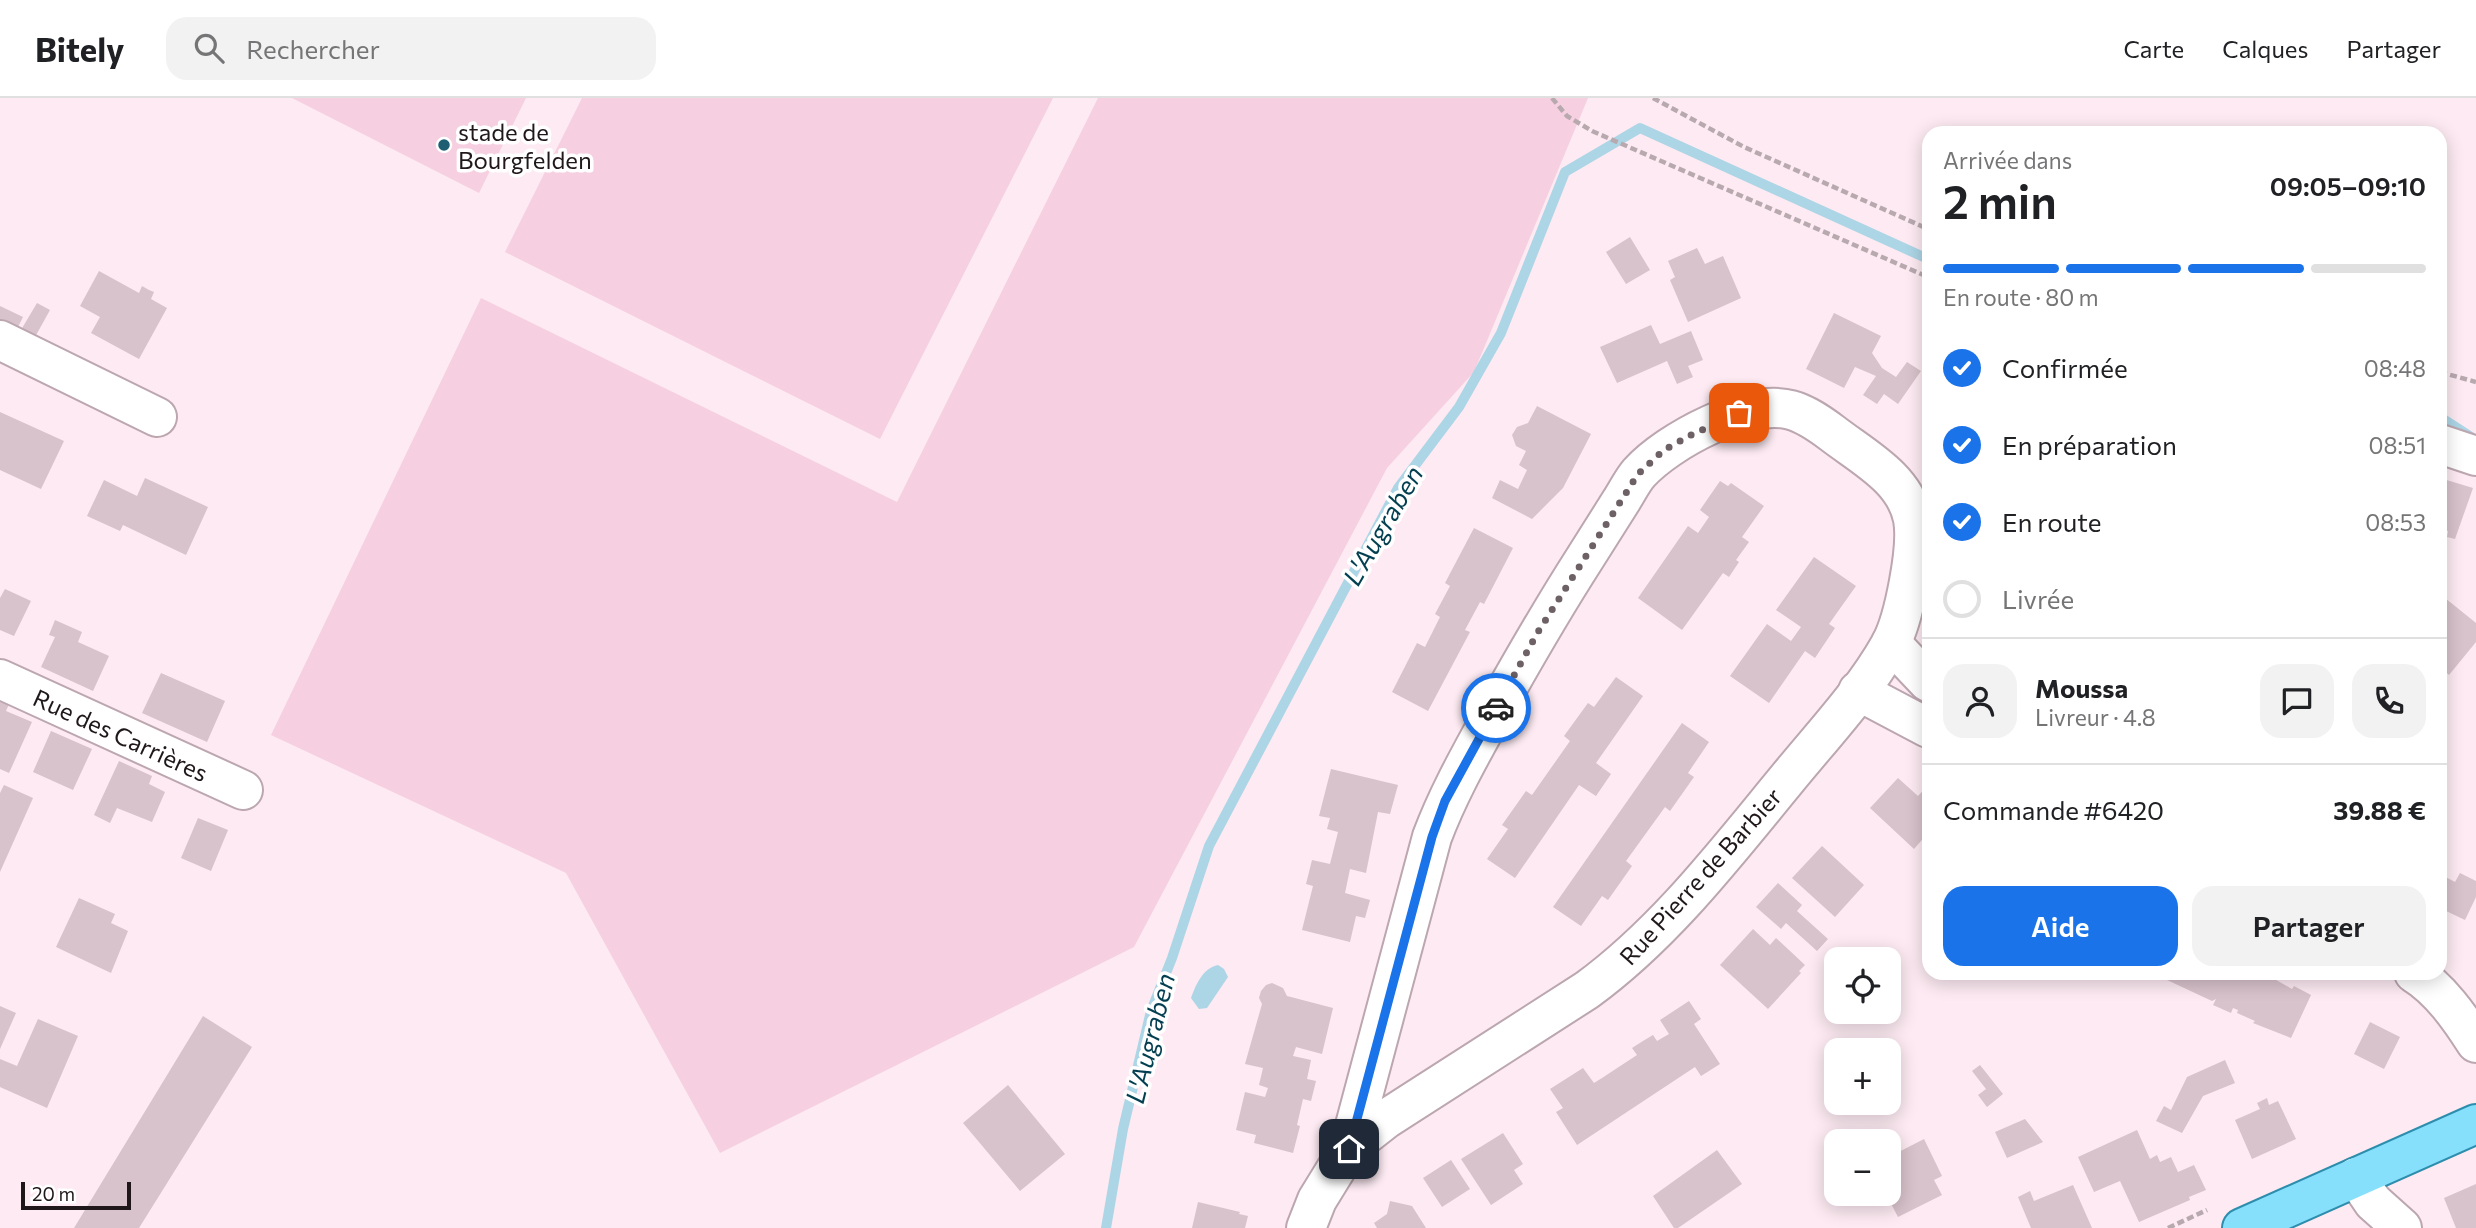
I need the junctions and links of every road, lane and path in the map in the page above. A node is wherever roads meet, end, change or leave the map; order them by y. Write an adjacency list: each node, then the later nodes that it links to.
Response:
1 (1552, 98): 4 (path)
2 (1653, 98): 3 (path)
3 (1922, 226)
4 (1922, 274)
5 (0, 340): 8 (street)
6 (2447, 374): 7 (path)
7 (2476, 382)
8 (157, 417)
9 (2447, 446): 10 (street)
10 (2476, 456)
11 (1919, 497): 12 (street, Rue Pierre de Barbier); 21 (street, Rue Pierre de Barbier)
12 (1891, 643): 13 (street); 15 (street, Rue Pierre de Barbier)
13 (1922, 676)
14 (0, 679): 17 (street, Rue des Carrières)
15 (1858, 691): 16 (street); 21 (street, Rue Pierre de Barbier)
16 (1922, 725)
17 (243, 790)
18 (2425, 980): 19 (street)
19 (2476, 1044)
20 (2476, 1124): 22 (main road)
21 (1349, 1149): 23 (street, Rue Pierre de Barbier)
22 (2356, 1177): 24 (main road); 25 (street)
23 (1306, 1228)
24 (2242, 1228)
25 (2402, 1228)

